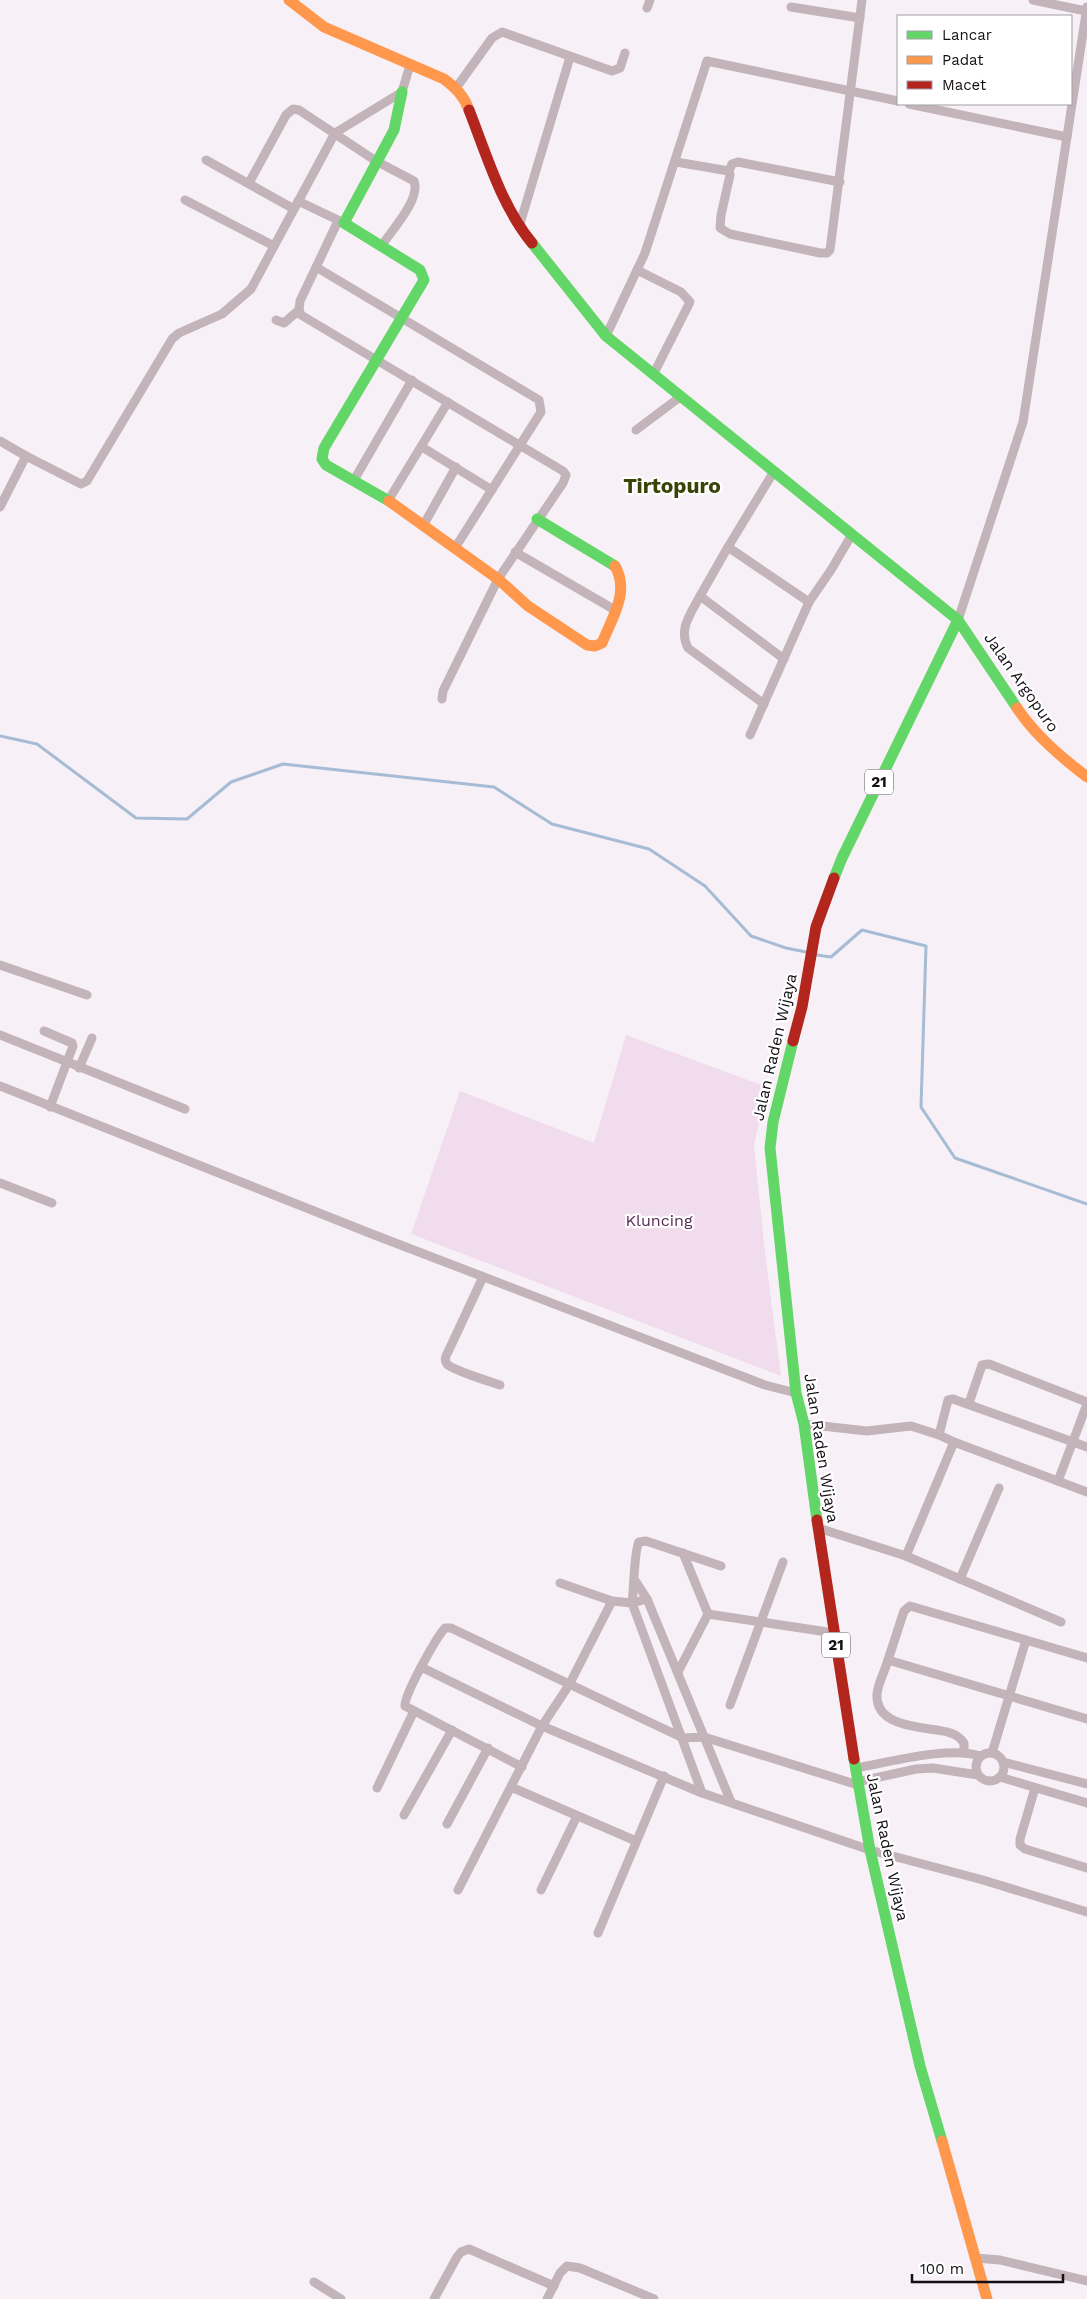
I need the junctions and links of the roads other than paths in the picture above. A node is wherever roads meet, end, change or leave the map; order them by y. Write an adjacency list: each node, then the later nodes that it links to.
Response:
1 (289, 0): 10 (main road)
2 (862, 0): 7 (street)
3 (1033, 0): 6 (street)
4 (791, 7): 7 (street)
5 (1087, 7): 6 (street)
6 (1086, 11): 15 (street)
7 (860, 18): 13 (street)
8 (625, 53): 9 (street)
9 (570, 57): 11 (street); 29 (street)
10 (410, 65): 11 (main road); 12 (street)
11 (456, 88): 29 (main road, Jalan Argopuro)
12 (402, 92): 18 (street); 21 (main road)
13 (851, 92): 14 (street); 22 (street); 24 (street)
14 (897, 101)
15 (1072, 104)
16 (914, 105): 19 (street)
17 (1072, 105): 19 (street)
18 (335, 133): 21 (street); 25 (street); 27 (street)
19 (1067, 137): 64 (street)
20 (206, 160): 25 (street)
21 (376, 161): 28 (main road); 30 (street)
22 (676, 162): 23 (street); 33 (street)
23 (728, 171): 24 (street); 24 (street)
24 (840, 182)
25 (248, 183): 27 (street)
26 (185, 200): 31 (street)
27 (296, 205): 28 (street); 31 (street)
28 (341, 222): 30 (main road); 32 (street)
29 (519, 227): 37 (main road, Jalan Argopuro)
30 (382, 245): 35 (main road)
31 (274, 246): 47 (street)
32 (316, 267): 34 (street); 35 (street)
33 (637, 270): 37 (street); 39 (street)
34 (299, 310): 36 (street); 38 (street)
35 (401, 317): 38 (main road); 45 (street)
36 (276, 320)
37 (606, 336): 39 (main road, Jalan Argopuro)
38 (377, 359): 40 (street); 50 (main road)
39 (654, 375): 41 (main road, Jalan Argopuro)
40 (412, 380): 42 (street); 50 (street)
41 (680, 397): 43 (street); 49 (main road, Jalan Argopuro)
42 (448, 402): 45 (street); 46 (street)
43 (636, 430)
44 (0, 441): 47 (street)
45 (522, 445): 51 (street); 54 (street)
46 (422, 447): 48 (street); 52 (street)
47 (26, 456): 53 (street)
48 (456, 467): 51 (street); 55 (street)
49 (773, 472): 56 (main road, Jalan Argopuro); 57 (street)
50 (354, 480): 52 (main road)
51 (492, 490): 58 (street)
52 (388, 501): 55 (main road)
53 (0, 507)
54 (537, 519): 59 (street); 63 (main road)
55 (423, 526): 58 (main road)
56 (851, 536): 62 (street); 64 (main road, Jalan Argopuro)
57 (728, 546): 61 (street); 62 (street)
58 (455, 548): 60 (main road)
59 (515, 552): 60 (street); 63 (street)
60 (498, 579): 63 (main road); 66 (street)
61 (700, 596): 65 (street); 67 (street)
62 (809, 602): 65 (street)
63 (614, 610)
64 (958, 620): 69 (main road, Jalan Argopuro); 84 (main road, Jalan Raden Wijaya / 21)
65 (784, 659): 67 (street)
66 (442, 699)
67 (764, 704): 68 (street)
68 (750, 735)
69 (1087, 777)
70 (0, 965): 71 (street)
71 (87, 995)
72 (44, 1031): 75 (street)
73 (0, 1035): 75 (street)
74 (92, 1038): 76 (street)
75 (67, 1063): 76 (street); 78 (street)
76 (79, 1068): 79 (street)
77 (0, 1086): 78 (street)
78 (50, 1107): 82 (street)
79 (185, 1109)
80 (0, 1183): 81 (street)
81 (52, 1203)
82 (483, 1277): 83 (street); 84 (street)
83 (500, 1385)
84 (796, 1393): 87 (main road, Jalan Raden Wijaya / 21)
85 (969, 1403): 86 (street); 88 (street); 90 (street)
86 (1087, 1403): 90 (street)
87 (804, 1424): 88 (street); 95 (main road, Jalan Raden Wijaya / 21)
88 (939, 1434): 89 (street)
89 (954, 1442): 92 (street); 97 (street)
90 (1074, 1442): 91 (street); 92 (street)
91 (1087, 1447)
92 (1058, 1481): 94 (street)
93 (999, 1488): 100 (street)
94 (1087, 1492)
95 (818, 1528): 97 (street); 109 (main road, Jalan Raden Wijaya / 21)
96 (682, 1553): 99 (street); 101 (street); 106 (street)
97 (906, 1556): 100 (street)
98 (783, 1562): 107 (street)
99 (721, 1566)
100 (960, 1579): 108 (street)
101 (636, 1582): 103 (street); 105 (street)
102 (560, 1583): 104 (street)
103 (647, 1599): 105 (street); 114 (street)
104 (612, 1602): 105 (street); 115 (street)
105 (632, 1604): 123 (street)
106 (708, 1614): 107 (street); 114 (street)
107 (759, 1622): 109 (street); 117 (street)
108 (1061, 1622)
109 (834, 1633): 131 (main road, Jalan Raden Wijaya / 21)
110 (1026, 1640): 111 (street); 112 (street); 116 (street)
111 (1087, 1658)
112 (888, 1660): 116 (street); 125 (street)
113 (422, 1667): 115 (street); 118 (street); 120 (street)
114 (678, 1672): 122 (street)
115 (569, 1685): 120 (street); 123 (street)
116 (1010, 1697): 119 (street); 126 (street)
117 (730, 1705)
118 (414, 1711): 121 (street); 139 (street)
119 (1087, 1719)
120 (542, 1726): 130 (street); 134 (street)
121 (452, 1730): 124 (street); 144 (street)
122 (704, 1737): 123 (street); 136 (street); 142 (street)
123 (683, 1738): 141 (street)
124 (488, 1748): 130 (street); 146 (street)
125 (964, 1752): 127 (street); 128 (street)
126 (992, 1753): 127 (street); 129 (street)
127 (981, 1756): 133 (street)
128 (914, 1758): 131 (street); 132 (street)
129 (1003, 1762): 135 (street); 137 (street)
130 (522, 1767): 138 (street)
131 (855, 1768): 136 (main road, Jalan Raden Wijaya / 21)
132 (916, 1769): 133 (street); 136 (street)
133 (978, 1774): 135 (street)
134 (664, 1776): 141 (street); 147 (street)
135 (1000, 1777): 140 (street)
136 (857, 1783): 148 (main road, Jalan Raden Wijaya / 21)
137 (1087, 1784)
138 (511, 1787): 145 (street); 150 (street)
139 (377, 1788)
140 (1035, 1788): 143 (street); 149 (street)
141 (702, 1792): 142 (street)
142 (731, 1802): 148 (street)
143 (1087, 1803)
144 (404, 1816)
145 (577, 1816): 147 (street); 151 (street)
146 (447, 1824)
147 (636, 1842): 153 (street)
148 (870, 1850): 152 (street); 154 (main road, Jalan Raden Wijaya / 21)
149 (1087, 1868)
150 (458, 1890)
151 (541, 1890)
152 (1087, 1912)
153 (598, 1933)
154 (976, 2258): 155 (street); 162 (main road, Jalan Raden Wijaya / 21)
155 (1087, 2281)
156 (314, 2282): 158 (street)
157 (554, 2286): 159 (street); 160 (street); 161 (street)
158 (340, 2299)
159 (434, 2299)
160 (547, 2299)
161 (654, 2299)
162 (987, 2299)

